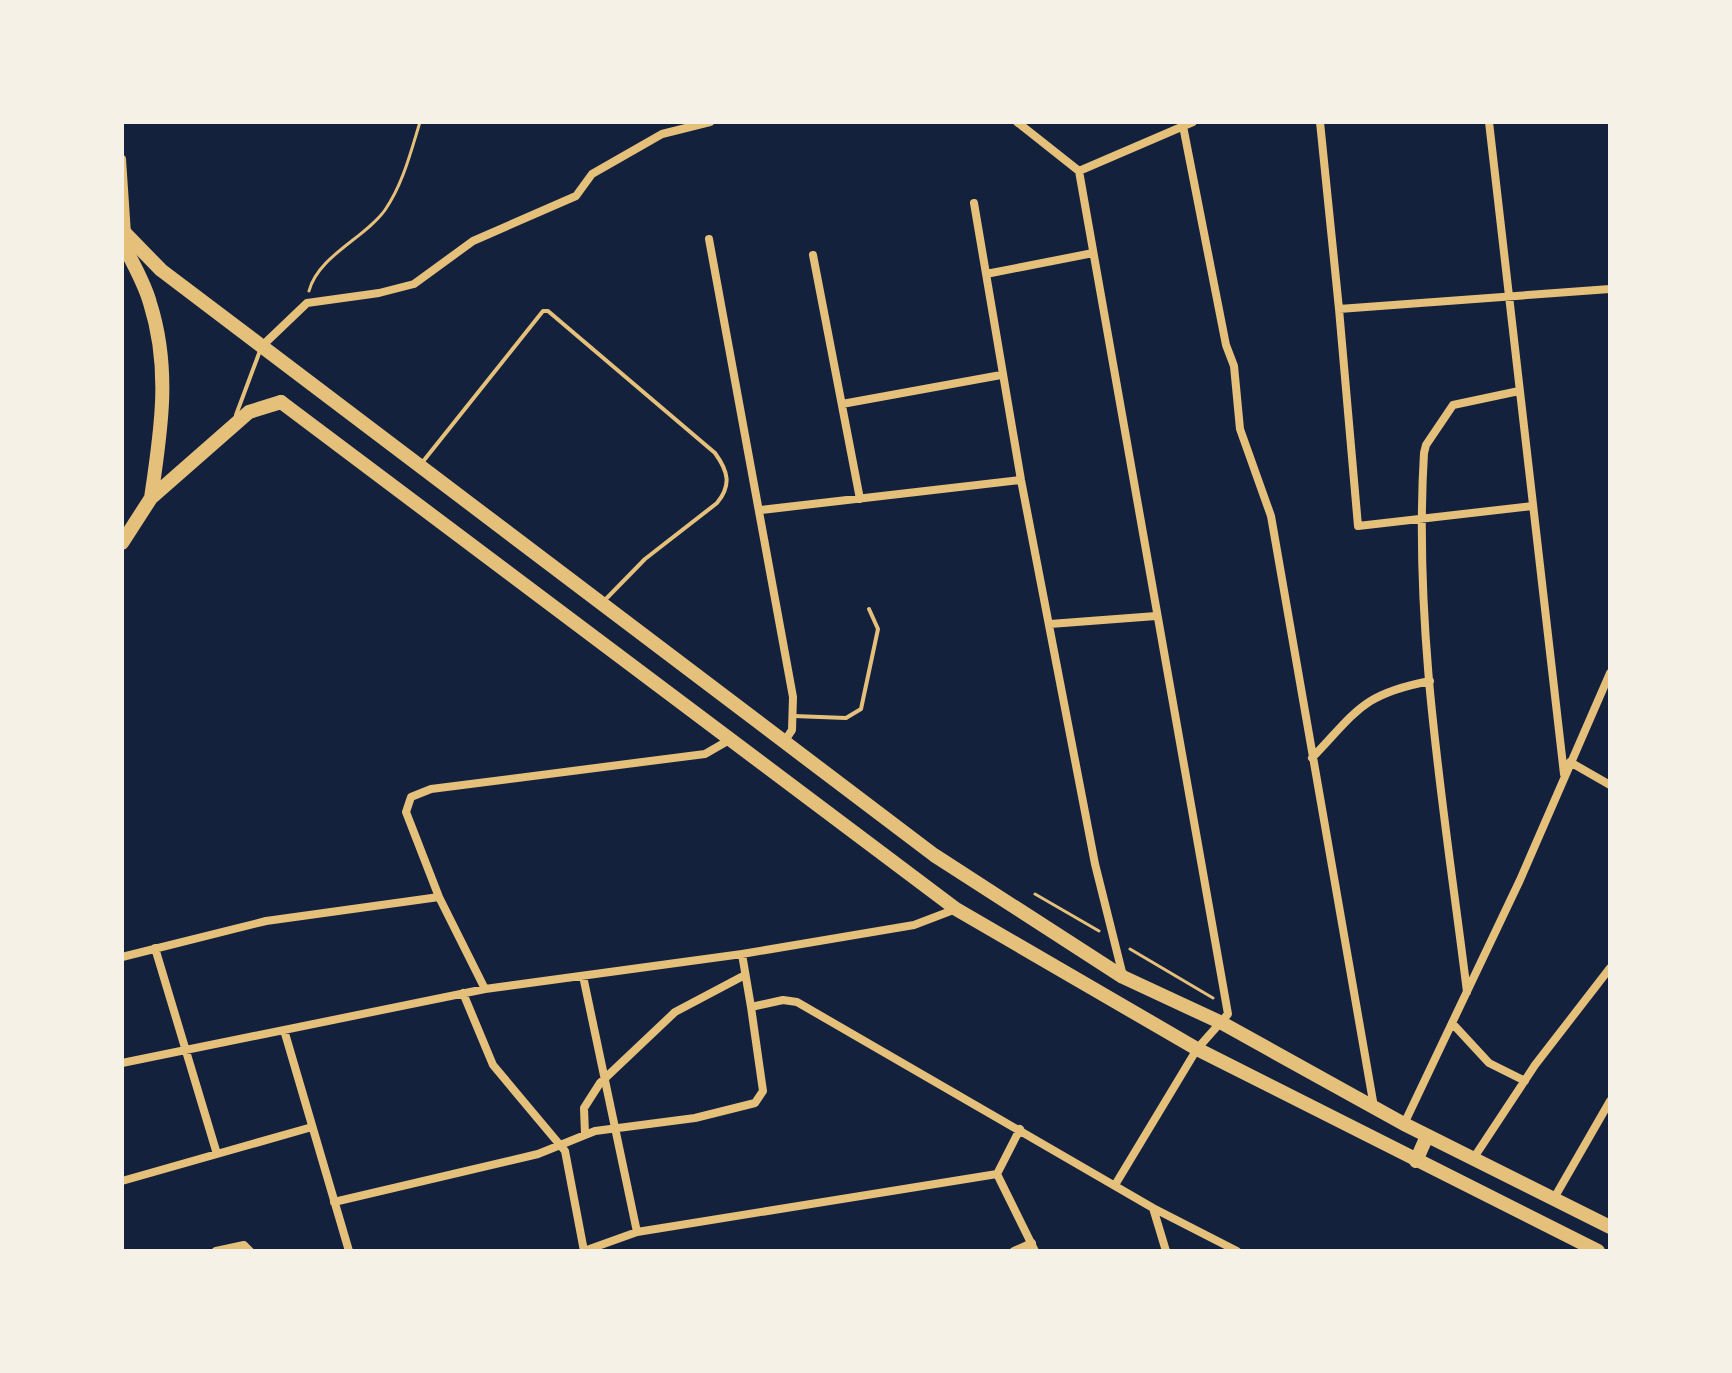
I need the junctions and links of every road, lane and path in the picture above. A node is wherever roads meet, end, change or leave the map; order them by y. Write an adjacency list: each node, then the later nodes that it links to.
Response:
1 (420, 122): 18 (path)
2 (710, 122): 18 (street)
3 (1017, 122): 9 (street)
4 (1193, 122): 7 (street)
5 (1320, 122): 19 (street)
6 (1489, 122): 17 (street)
7 (1183, 126): 9 (street); 42 (street)
8 (122, 159): 11 (street)
9 (1079, 171): 13 (street)
10 (974, 203): 15 (street)
11 (124, 235): 20 (main road); 27 (main road)
12 (709, 239): 30 (street)
13 (1093, 253): 15 (street); 35 (street)
14 (813, 255): 23 (street)
15 (986, 274): 21 (street)
16 (1610, 289): 17 (street)
17 (1507, 295): 19 (street); 22 (street)
18 (307, 303): 20 (street)
19 (1339, 309): 31 (street)
20 (262, 346): 24 (lane); 25 (main road)
21 (1001, 375): 23 (street); 26 (street)
22 (1519, 391): 29 (street); 31 (street)
23 (842, 404): 28 (street)
24 (231, 428): 27 (main road); 40 (main road)
25 (419, 465): 33 (main road); 33 (lane)
26 (1021, 480): 28 (street); 36 (street)
27 (151, 498): 32 (main road)
28 (860, 499): 30 (street)
29 (1533, 506): 31 (street); 44 (street)
30 (761, 510): 39 (street)
31 (1420, 520): 38 (street)
32 (122, 543)
33 (602, 604): 41 (main road)
34 (869, 609): 39 (lane)
35 (1156, 616): 36 (street); 59 (street)
36 (1050, 624): 54 (street)
37 (1610, 673): 43 (street)
38 (1430, 681): 42 (street); 56 (street)
39 (794, 716): 41 (street)
40 (731, 739): 46 (street); 47 (main road)
41 (784, 742): 54 (main road)
42 (1312, 758): 68 (street)
43 (1570, 762): 44 (street); 45 (street)
44 (1564, 774): 56 (street)
45 (1610, 785)
46 (439, 897): 48 (street); 55 (street)
47 (956, 909): 49 (street); 62 (main road)
48 (155, 948): 50 (street); 63 (street)
49 (742, 954): 52 (street); 53 (street)
50 (122, 957)
51 (1610, 968): 66 (street)
52 (745, 975): 58 (street); 65 (street)
53 (583, 976): 55 (street); 65 (street)
54 (1123, 977): 59 (main road)
55 (485, 989): 57 (street)
56 (1467, 992): 60 (street)
57 (463, 993): 61 (street); 75 (street)
58 (751, 1007): 70 (street); 72 (street)
59 (1222, 1023): 62 (street); 68 (main road)
60 (1452, 1023): 66 (street); 69 (street)
61 (284, 1030): 63 (street); 71 (street)
62 (1197, 1049): 78 (main road); 81 (street)
63 (186, 1050): 64 (street); 76 (street)
64 (122, 1063)
65 (607, 1076): 70 (street); 73 (street)
66 (1525, 1081): 77 (street)
67 (1610, 1101): 82 (street)
68 (1374, 1108): 69 (main road)
69 (1404, 1124): 74 (main road)
70 (617, 1126): 73 (street); 86 (street)
71 (312, 1127): 76 (street); 83 (street)
72 (1020, 1129): 79 (street); 81 (street)
73 (585, 1134): 75 (street)
74 (1427, 1136): 77 (main road); 78 (main road)
75 (561, 1144): 83 (street); 91 (street)
76 (217, 1154): 80 (street)
77 (1473, 1159): 82 (main road)
78 (1416, 1161): 95 (main road)
79 (997, 1174): 86 (street); 87 (street)
80 (122, 1181)
81 (1115, 1185): 84 (street)
82 (1553, 1200): 85 (main road)
83 (334, 1202): 90 (street)
84 (1153, 1208): 93 (street); 94 (street)
85 (1610, 1227)
86 (637, 1232): 91 (street)
87 (1034, 1247): 92 (street)
88 (216, 1251): 89 (street)
89 (250, 1251)
90 (349, 1251)
91 (584, 1251)
92 (1014, 1251)
93 (1166, 1251)
94 (1237, 1251)
95 (1598, 1251)

